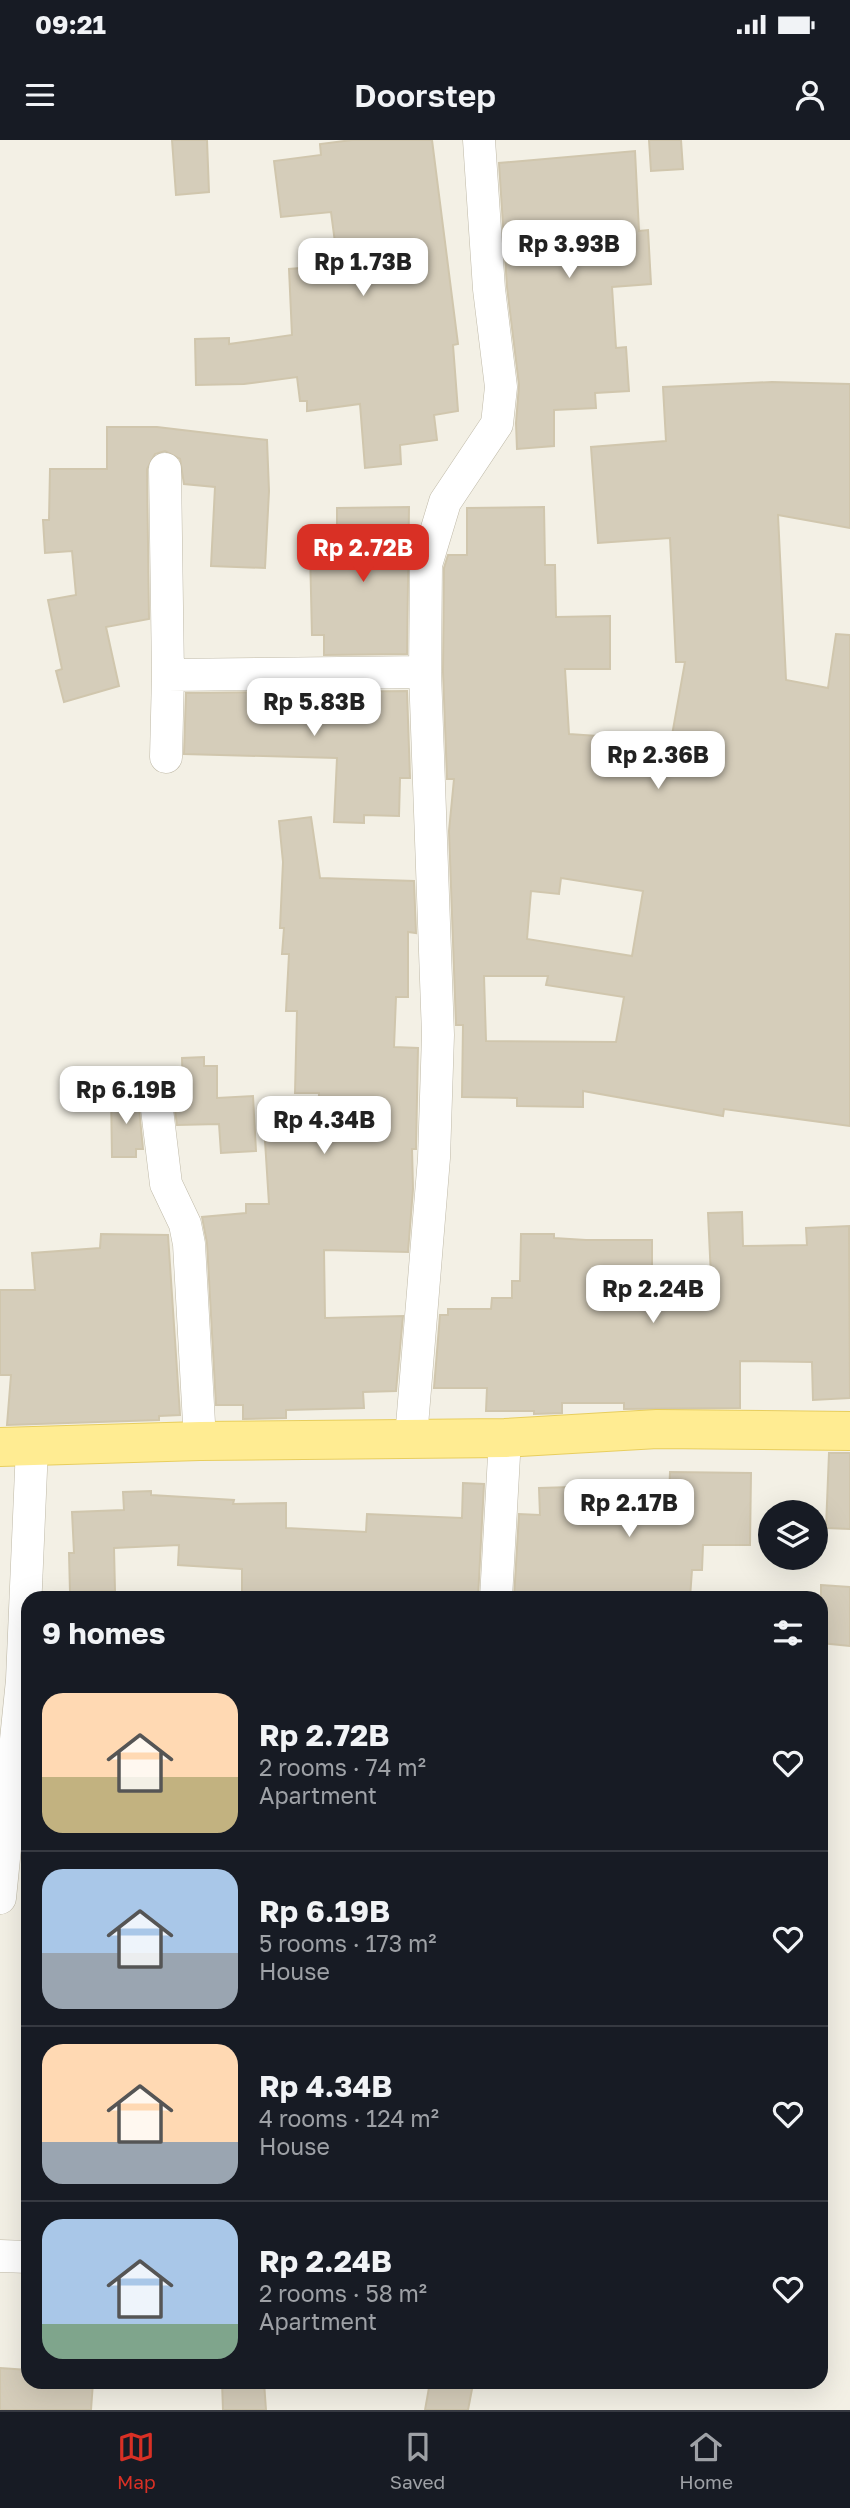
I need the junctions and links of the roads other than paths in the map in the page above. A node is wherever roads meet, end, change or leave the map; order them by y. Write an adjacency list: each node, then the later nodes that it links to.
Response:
1 (479, 140): 3 (street)
2 (165, 469): 4 (street)
3 (425, 672): 4 (street); 8 (street)
4 (168, 674): 5 (street)
5 (166, 757)
6 (156, 1101): 10 (street)
7 (850, 1431): 9 (main road)
8 (411, 1438): 9 (main road); 10 (main road)
9 (505, 1438): 13 (street)
10 (200, 1441): 11 (main road)
11 (16, 1447): 12 (street)
12 (22, 1591)
13 (496, 1591)
14 (21, 1715): 15 (street)
15 (0, 1898)
16 (0, 2256): 17 (street)
17 (21, 2257)

